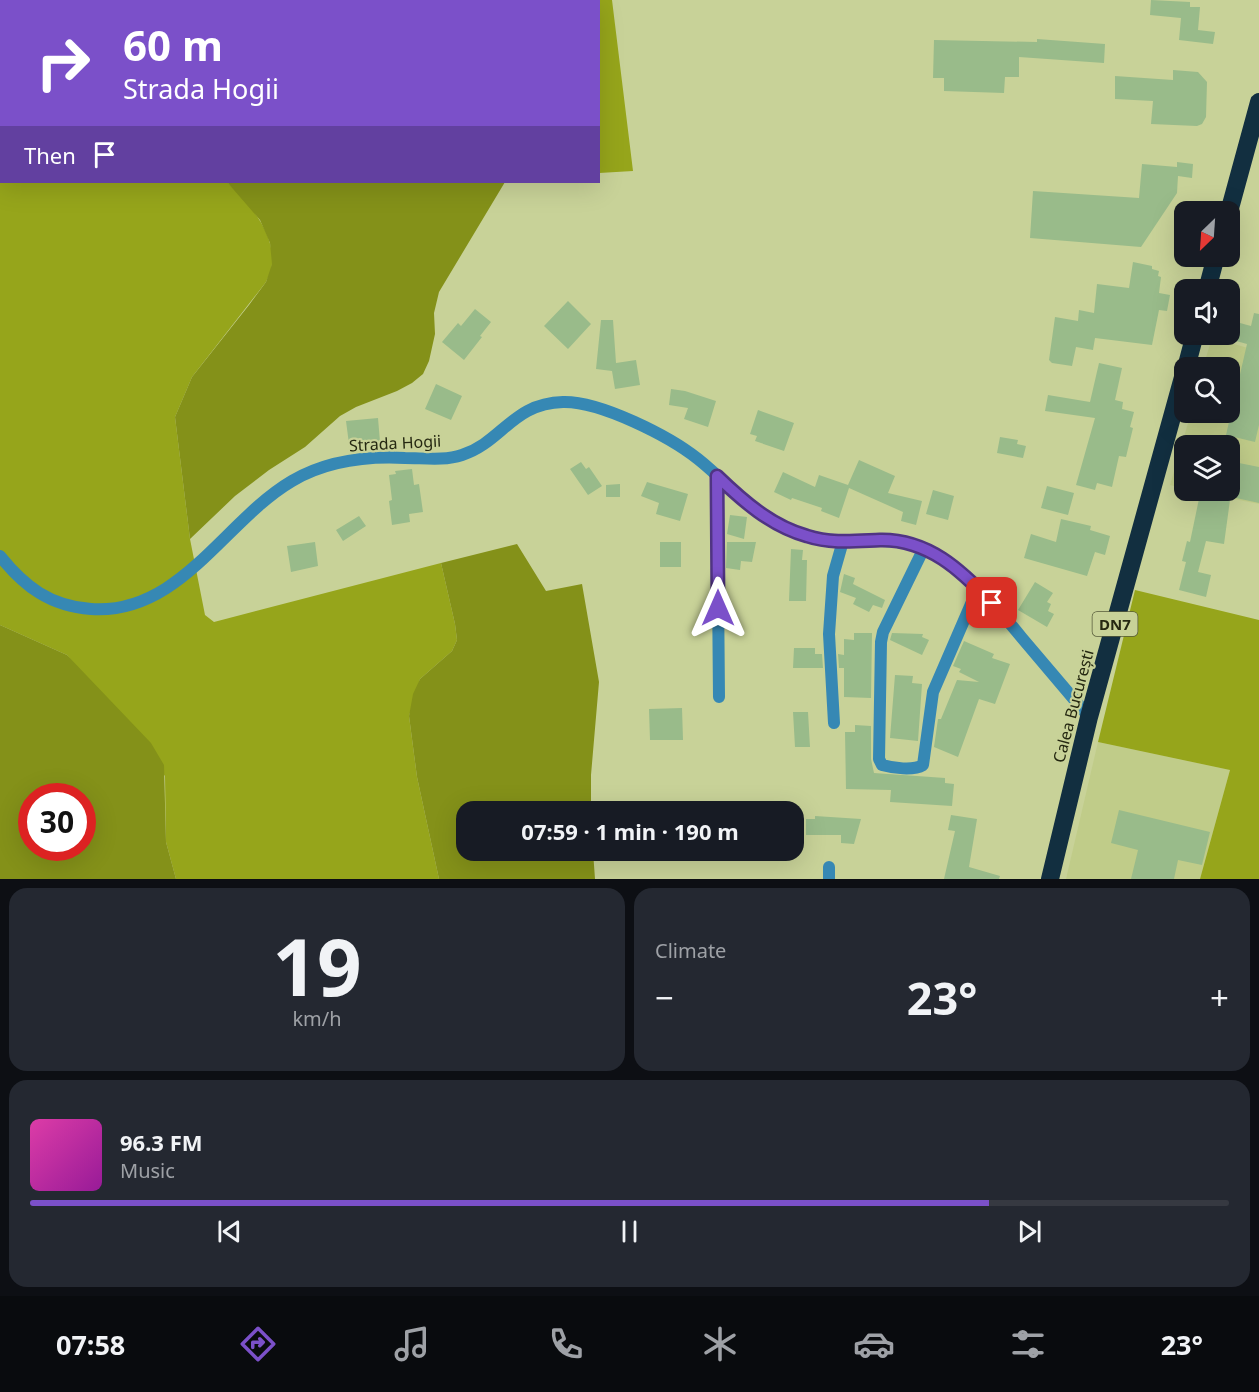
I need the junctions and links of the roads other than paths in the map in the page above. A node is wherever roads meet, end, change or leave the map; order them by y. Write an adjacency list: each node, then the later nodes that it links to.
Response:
1 (1259, 102): 2 (highway)
2 (1232, 201)
3 (1174, 409): 10 (highway, Calea București / DN7)
4 (717, 476): 5 (street, Strada Hogii); 7 (street, Strada Hogii); 9 (street)
5 (843, 541): 6 (street, Strada Hogii); 11 (street)
6 (924, 548): 8 (street, Strada Hogii); 8 (street)
7 (0, 556)
8 (978, 588): 10 (street, Strada Hogii)
9 (719, 697)
10 (1089, 717): 12 (highway, Calea București / DN7)
11 (834, 723)
12 (1050, 879)

